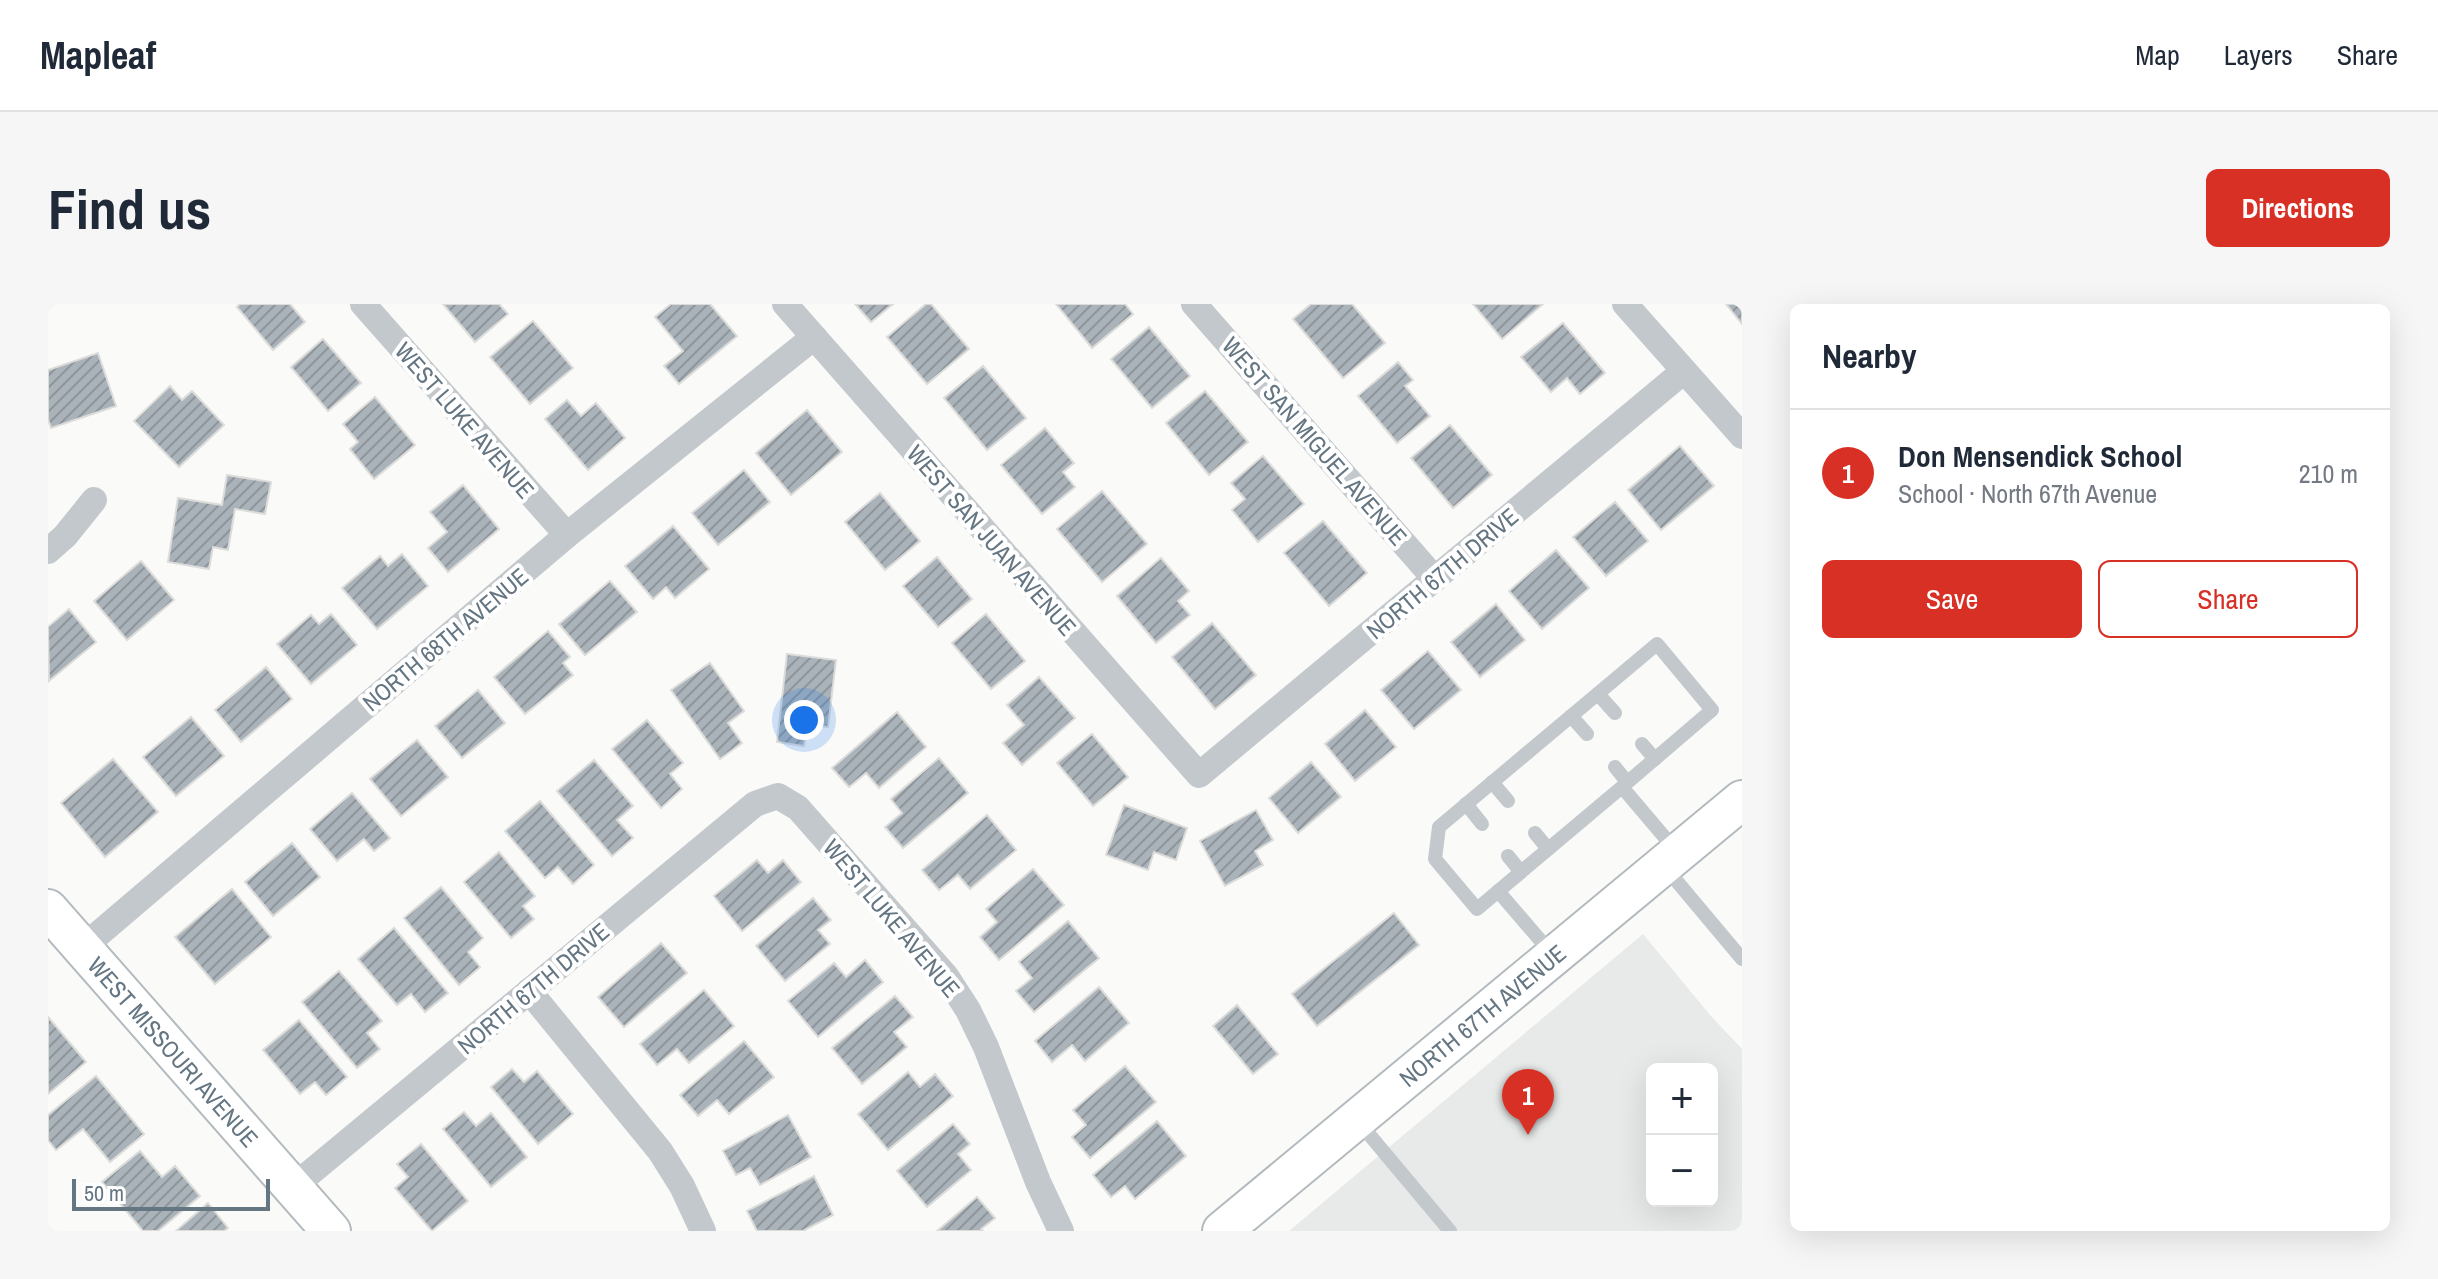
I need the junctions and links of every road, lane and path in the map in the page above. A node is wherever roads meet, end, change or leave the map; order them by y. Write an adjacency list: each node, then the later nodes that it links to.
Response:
1 (363, 304): 9 (street, WEST LUKE AVENUE)
2 (785, 304): 5 (street, WEST SAN JUAN AVENUE)
3 (1194, 304): 11 (street, WEST SAN MIGUEL AVENUE)
4 (1625, 304): 6 (street)
5 (814, 337): 9 (street, NORTH 68TH AVENUE); 19 (street, WEST SAN JUAN AVENUE)
6 (1684, 371): 7 (street); 11 (street, NORTH 67TH DRIVE)
7 (1742, 436)
8 (94, 500): 10 (street)
9 (567, 535): 34 (street, NORTH 68TH AVENUE)
10 (48, 551)
11 (1435, 579): 19 (street, NORTH 67TH DRIVE)
12 (1598, 694): 13 (lane); 14 (lane); 17 (lane)
13 (1615, 713)
14 (1571, 716): 15 (lane); 20 (lane)
15 (1587, 734)
16 (1642, 744): 17 (lane)
17 (1655, 759): 21 (lane)
18 (1615, 767): 21 (lane)
19 (1199, 775)
20 (1492, 782): 24 (lane); 25 (lane)
21 (1624, 785): 28 (lane); 30 (lane)
22 (778, 796): 37 (street, NORTH 67TH DRIVE); 42 (street, WEST LUKE AVENUE)
23 (1742, 800): 30 (main road, NORTH 67TH AVENUE)
24 (1508, 801)
25 (1466, 804): 26 (lane); 32 (lane)
26 (1482, 824)
27 (1535, 833): 28 (lane)
28 (1548, 849): 31 (lane)
29 (1508, 856): 31 (lane)
30 (1671, 859): 35 (main road, NORTH 67TH AVENUE); 36 (lane)
31 (1521, 872): 32 (lane)
32 (1498, 891): 35 (lane)
33 (48, 909): 34 (main road, WEST MISSOURI AVENUE)
34 (82, 948): 39 (main road, WEST MISSOURI AVENUE)
35 (1554, 956): 38 (main road, NORTH 67TH AVENUE)
36 (1742, 959)
37 (529, 991): 39 (street, NORTH 67TH DRIVE); 41 (street)
38 (1357, 1120): 43 (main road, NORTH 67TH AVENUE); 44 (lane)
39 (293, 1187): 40 (main road, WEST MISSOURI AVENUE)
40 (331, 1231)
41 (703, 1231)
42 (1061, 1231)
43 (1222, 1231)
44 (1450, 1231)

